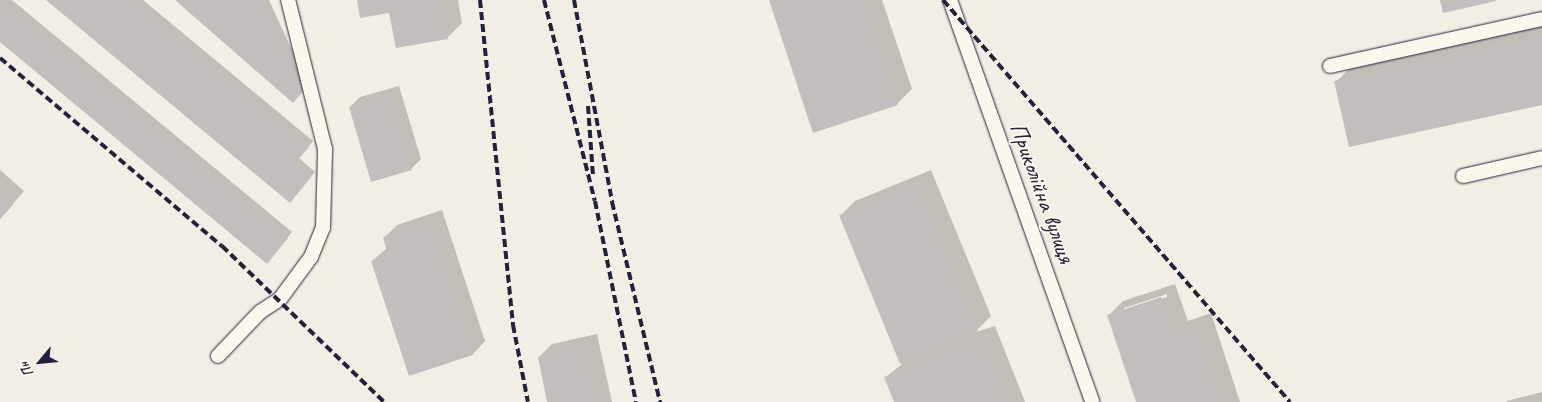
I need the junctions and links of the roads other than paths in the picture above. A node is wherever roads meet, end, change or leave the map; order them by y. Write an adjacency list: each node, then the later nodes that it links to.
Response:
1 (288, 0): 7 (lane)
2 (950, 0): 8 (lane, Приколійна вулиця)
3 (1542, 19): 4 (lane)
4 (1330, 66)
5 (1542, 158): 6 (lane)
6 (1463, 176)
7 (218, 356)
8 (1092, 402)

